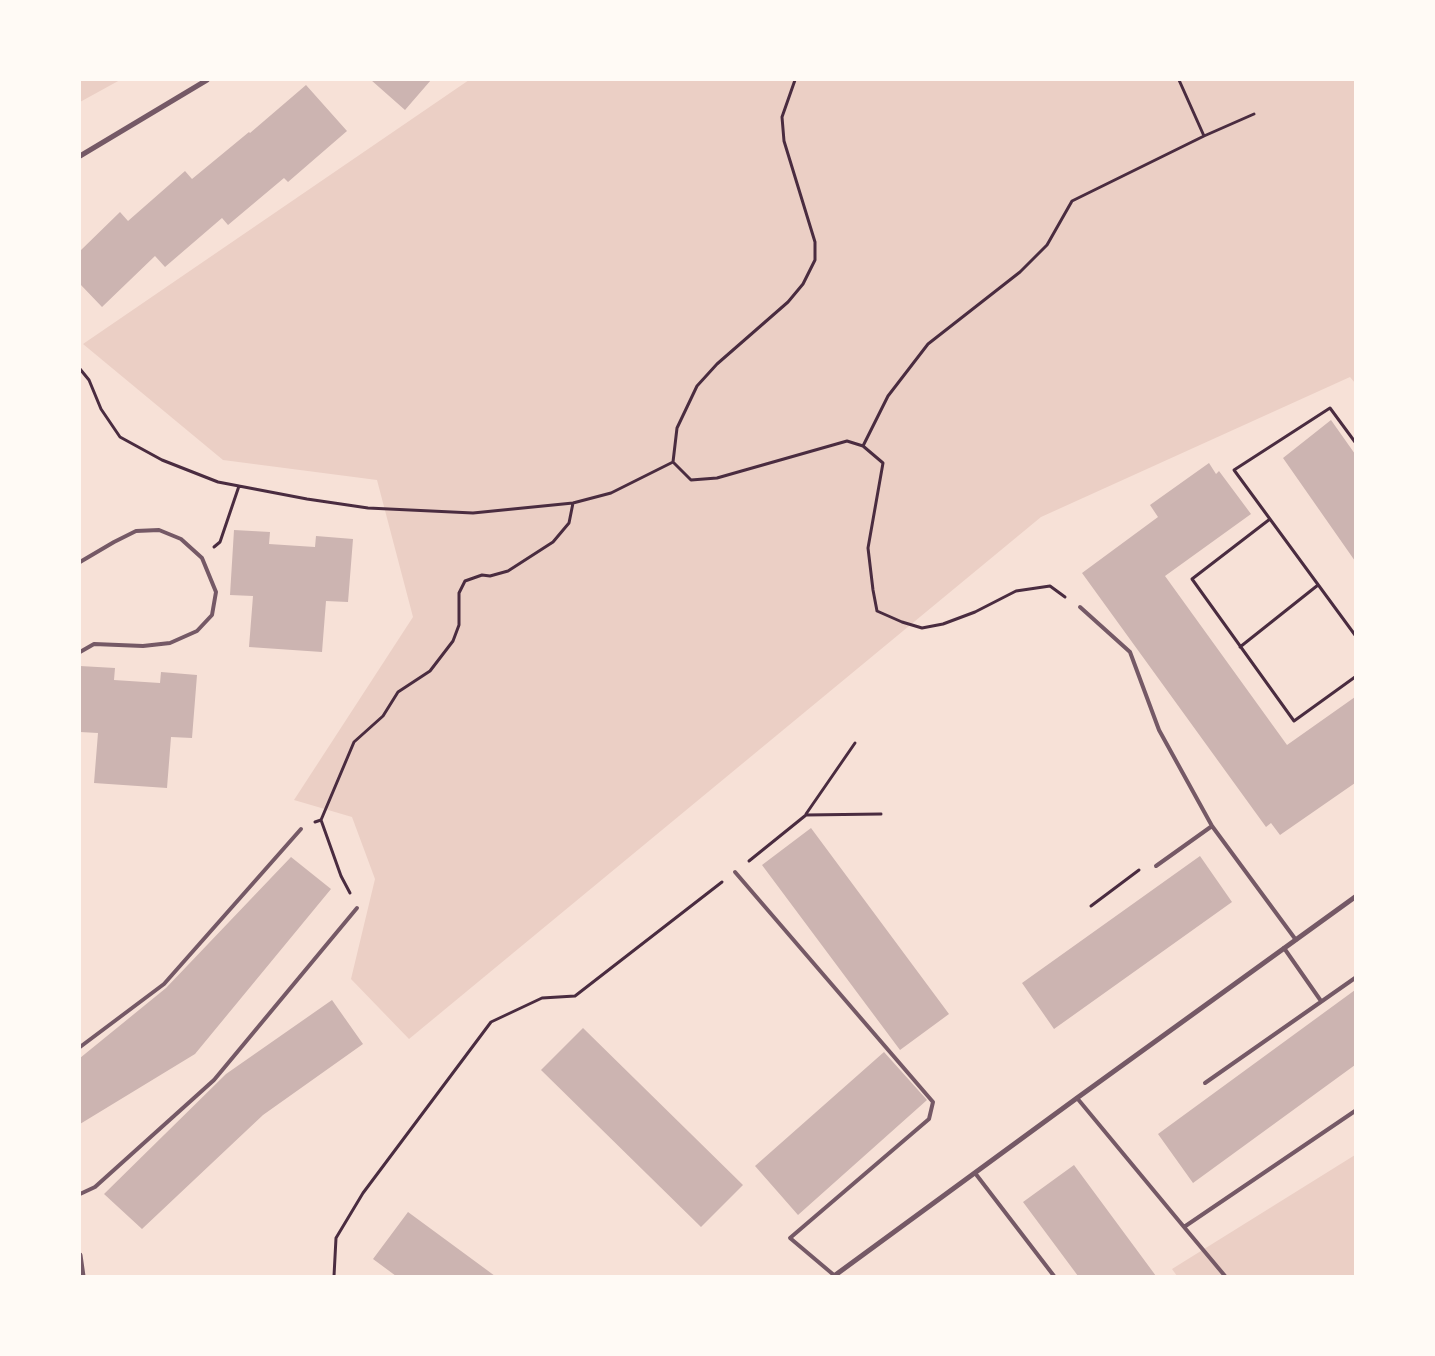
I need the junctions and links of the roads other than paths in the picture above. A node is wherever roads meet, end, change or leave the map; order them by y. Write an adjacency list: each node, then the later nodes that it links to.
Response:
1 (207, 80): 2 (street)
2 (80, 156)
3 (80, 562): 5 (lane)
4 (1080, 607): 6 (lane)
5 (80, 652)
6 (1212, 826): 8 (lane); 12 (lane)
7 (301, 829): 16 (lane)
8 (1156, 866)
9 (735, 872): 25 (lane)
10 (1355, 897): 12 (street)
11 (357, 908): 21 (lane)
12 (1296, 940): 13 (street)
13 (1284, 948): 15 (lane); 18 (street)
14 (1355, 978): 15 (lane)
15 (1321, 1001): 17 (lane)
16 (80, 1047)
17 (1205, 1083)
18 (1077, 1098): 20 (street); 22 (lane)
19 (1355, 1111): 22 (lane)
20 (975, 1173): 25 (street); 26 (lane)
21 (80, 1194)
22 (1184, 1226): 27 (lane)
23 (80, 1255): 24 (street)
24 (83, 1276)
25 (835, 1276)
26 (1054, 1276)
27 (1225, 1276)

